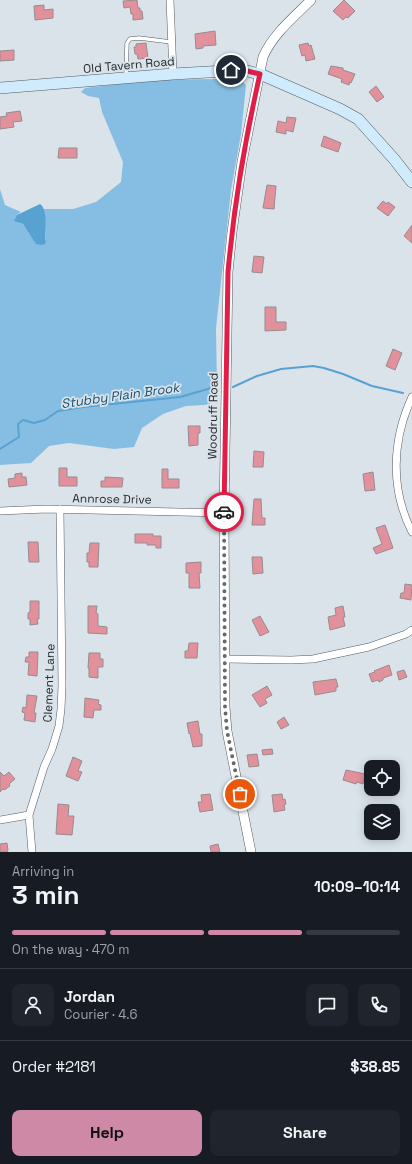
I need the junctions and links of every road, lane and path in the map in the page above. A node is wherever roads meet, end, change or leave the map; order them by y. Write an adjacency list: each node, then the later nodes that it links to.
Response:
1 (170, 0): 3 (street)
2 (311, 0): 5 (street, Woodruff Road)
3 (172, 42): 4 (street); 6 (lane)
4 (173, 74): 5 (main road, Old Tavern Road); 6 (main road, Old Tavern Road)
5 (260, 74): 8 (main road, Old Tavern Road); 12 (street, Woodruff Road)
6 (126, 78): 7 (main road, Old Tavern Road)
7 (0, 88)
8 (412, 182)
9 (412, 397): 13 (street)
10 (60, 510): 11 (street, Annrose Drive); 12 (street, Annrose Drive); 16 (street, Clement Lane)
11 (0, 511)
12 (224, 513): 15 (street, Woodruff Road)
13 (412, 532)
14 (412, 630): 15 (street)
15 (225, 659): 19 (street, Woodruff Road)
16 (29, 815): 17 (street); 18 (street, Clement Lane)
17 (0, 820)
18 (32, 852)
19 (251, 852)

